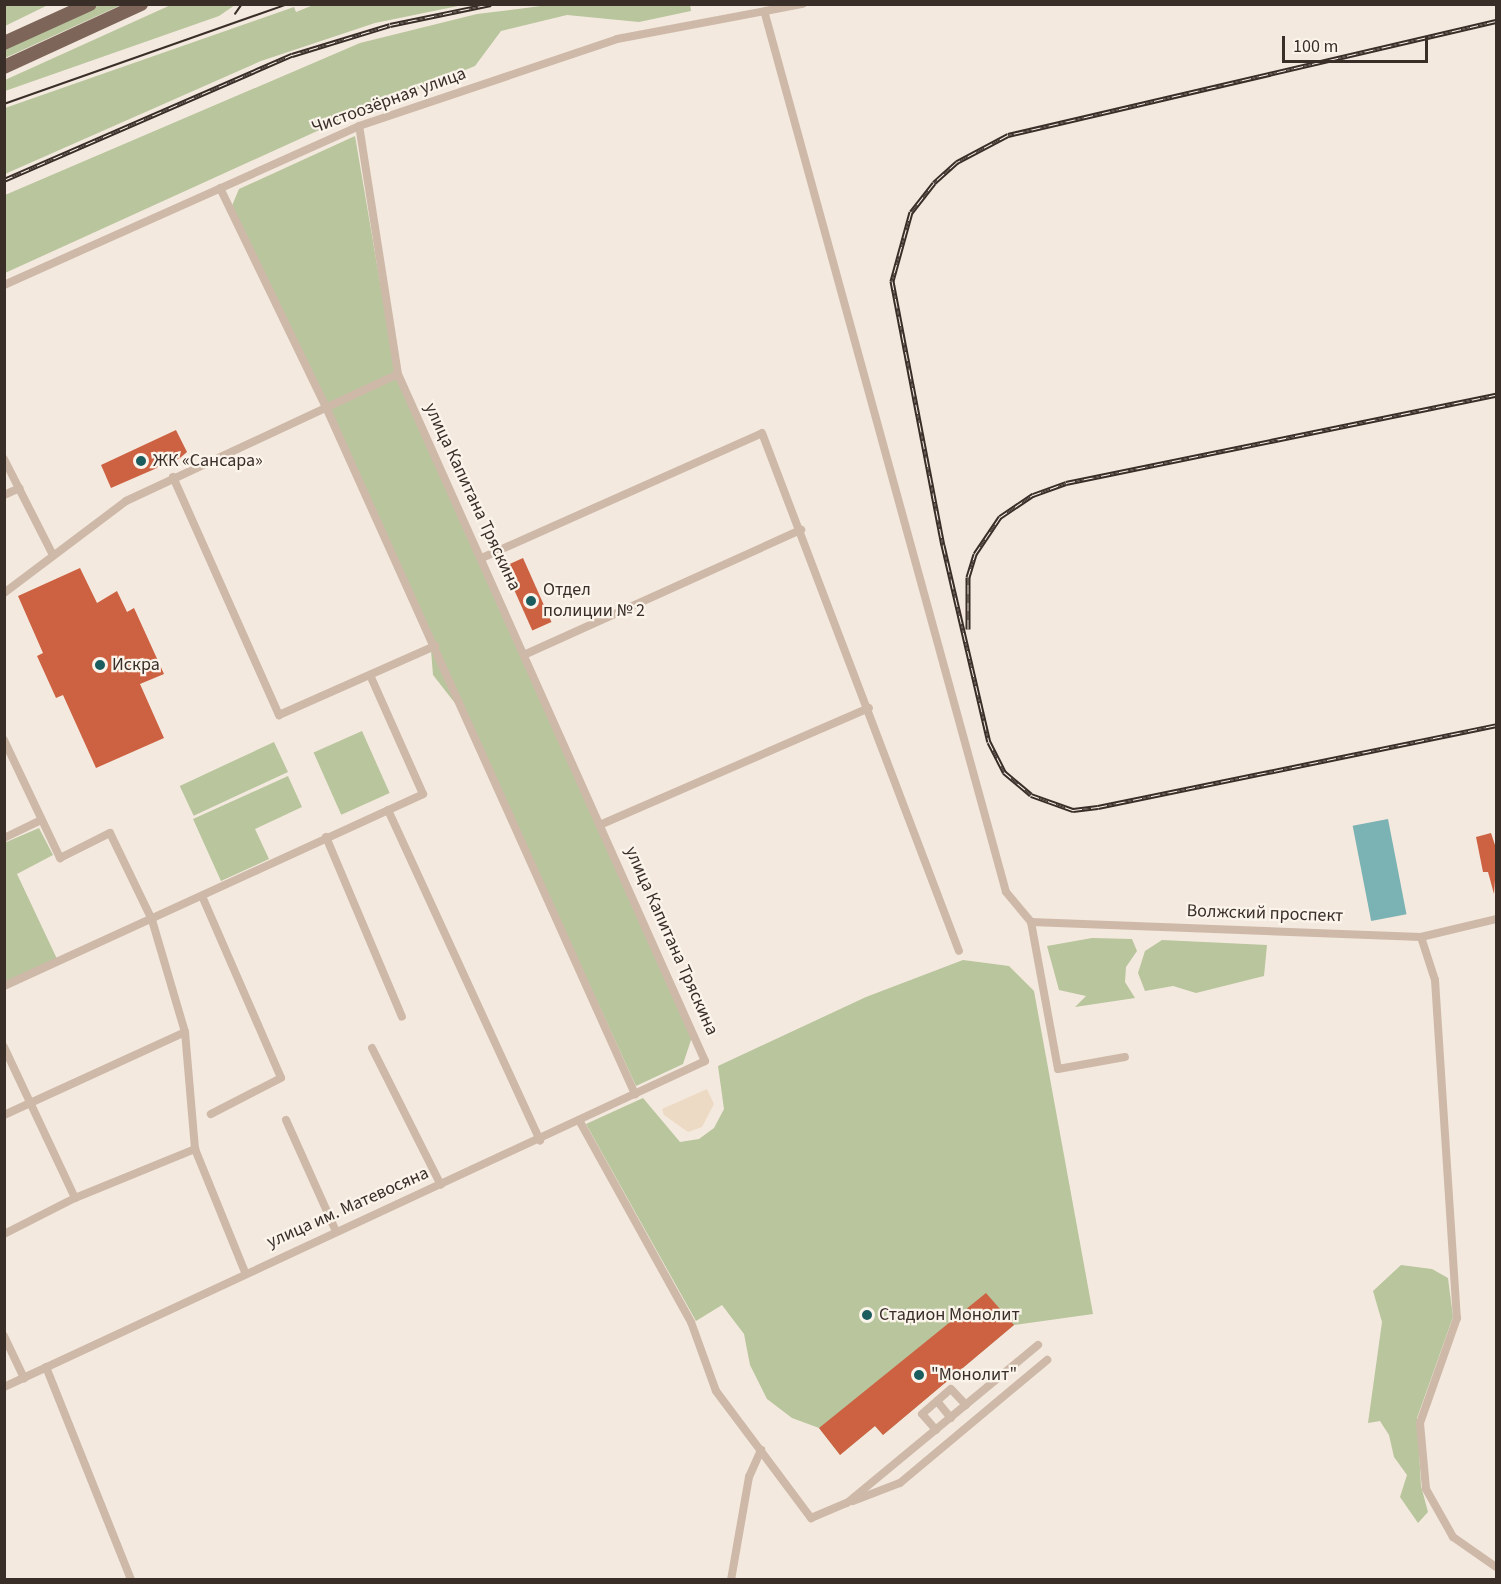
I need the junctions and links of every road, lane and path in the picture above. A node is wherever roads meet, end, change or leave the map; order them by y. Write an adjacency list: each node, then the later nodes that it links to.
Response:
1 (90, 4): 5 (main road)
2 (141, 4): 6 (main road)
3 (803, 4): 4 (street, Чистоозёрная улица)
4 (765, 14): 7 (street, Чистоозёрная улица); 33 (street)
5 (4, 43)
6 (4, 67)
7 (359, 126): 8 (street, Чистоозёрная улица); 10 (street, улица Капитана Тряскина)
8 (220, 188): 9 (street, Чистоозёрная улица); 11 (street)
9 (4, 285)
10 (398, 374): 11 (street); 18 (street, улица Капитана Тряскина)
11 (325, 405): 13 (street); 20 (street)
12 (4, 459): 14 (street)
13 (173, 477): 17 (street); 22 (street)
14 (20, 488): 15 (street); 17 (street)
15 (4, 495)
16 (801, 530): 18 (street); 21 (street); 23 (street)
17 (53, 555): 19 (street)
18 (484, 558): 21 (street, улица Капитана Тряскина)
19 (4, 593)
20 (435, 646): 22 (street); 43 (street)
21 (526, 654): 27 (street, улица Капитана Тряскина)
22 (371, 677): 25 (street)
23 (869, 708): 27 (street); 35 (street)
24 (4, 740): 26 (street)
25 (388, 810): 28 (street); 49 (street)
26 (41, 820): 29 (street); 32 (street)
27 (602, 824): 42 (street, улица Капитана Тряскина)
28 (326, 837): 30 (street); 37 (street)
29 (4, 838)
30 (202, 896): 32 (street); 45 (street)
31 (1497, 919): 34 (street, Волжский проспект)
32 (152, 920): 36 (street); 38 (street)
33 (1030, 922): 34 (street, Волжский проспект); 41 (street)
34 (1421, 937): 70 (street)
35 (959, 951)
36 (4, 986)
37 (402, 1017)
38 (185, 1032): 44 (street); 50 (street)
39 (4, 1047): 44 (street)
40 (372, 1048): 51 (street)
41 (1125, 1057)
42 (705, 1061): 43 (street, улица им. Матевосяна)
43 (635, 1094): 48 (street, улица им. Матевосяна)
44 (30, 1103): 46 (street); 52 (street)
45 (211, 1114)
46 (4, 1115)
47 (286, 1120): 53 (street)
48 (579, 1120): 49 (street, улица им. Матевосяна); 66 (street)
49 (540, 1141): 51 (street, улица им. Матевосяна)
50 (195, 1149): 52 (street); 55 (street)
51 (441, 1185): 53 (street, улица им. Матевосяна)
52 (75, 1198): 54 (street)
53 (336, 1231): 55 (street, улица им. Матевосяна)
54 (4, 1234)
55 (244, 1272): 59 (street, улица им. Матевосяна)
56 (4, 1336): 60 (street)
57 (1038, 1345): 63 (street)
58 (1047, 1360): 68 (street)
59 (46, 1368): 60 (street, улица им. Матевосяна); 71 (street)
60 (24, 1378): 61 (street, улица им. Матевосяна)
61 (4, 1387)
62 (937, 1401): 63 (street); 64 (street); 65 (street)
63 (966, 1405): 64 (street)
64 (951, 1418): 65 (street)
65 (936, 1430): 67 (street)
66 (761, 1450): 69 (street); 72 (street)
67 (888, 1469): 68 (street); 69 (street)
68 (900, 1483): 69 (street)
69 (847, 1503)
70 (1497, 1567)
71 (131, 1580)
72 (731, 1580)

